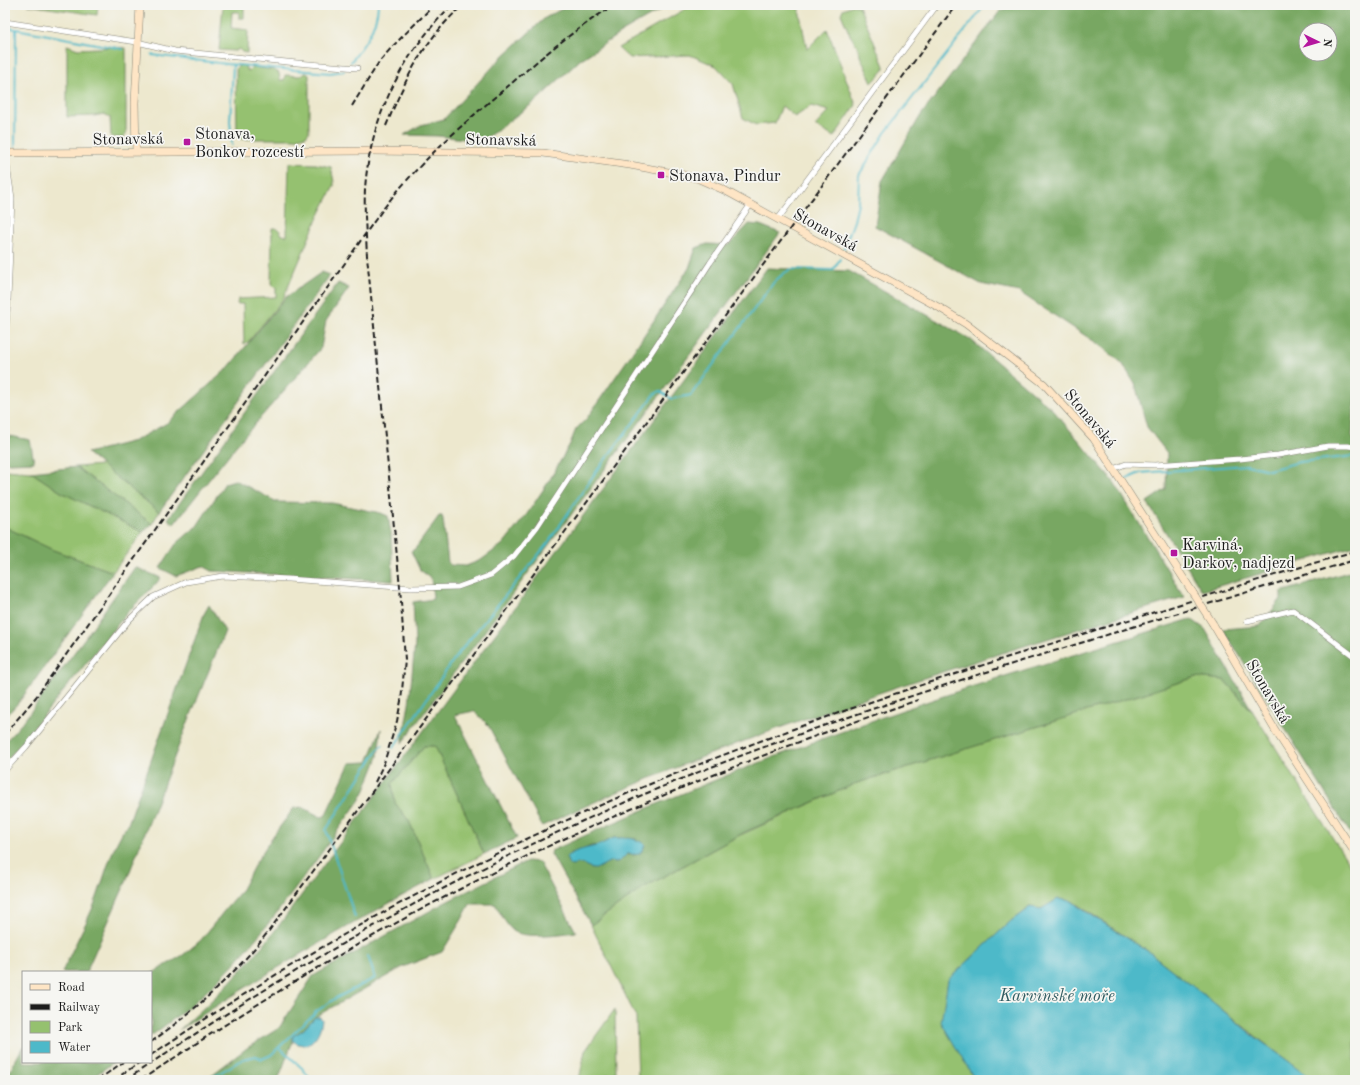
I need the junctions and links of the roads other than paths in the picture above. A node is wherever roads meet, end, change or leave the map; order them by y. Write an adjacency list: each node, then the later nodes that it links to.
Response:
1 (140, 5): 4 (street)
2 (937, 5): 9 (street)
3 (5, 22): 4 (street)
4 (137, 42): 5 (street); 6 (street)
5 (358, 68)
6 (136, 152): 7 (street, Stonavská); 8 (street, Stonavská)
7 (5, 153): 10 (street)
8 (751, 204): 9 (street, Stonavská); 15 (street)
9 (778, 219): 12 (street, Stonavská)
10 (5, 340)
11 (1355, 447): 12 (street)
12 (1113, 468): 16 (street, Stonavská, bridge)
13 (1247, 621): 14 (street)
14 (1355, 657)
15 (5, 770)
16 (1355, 853)

